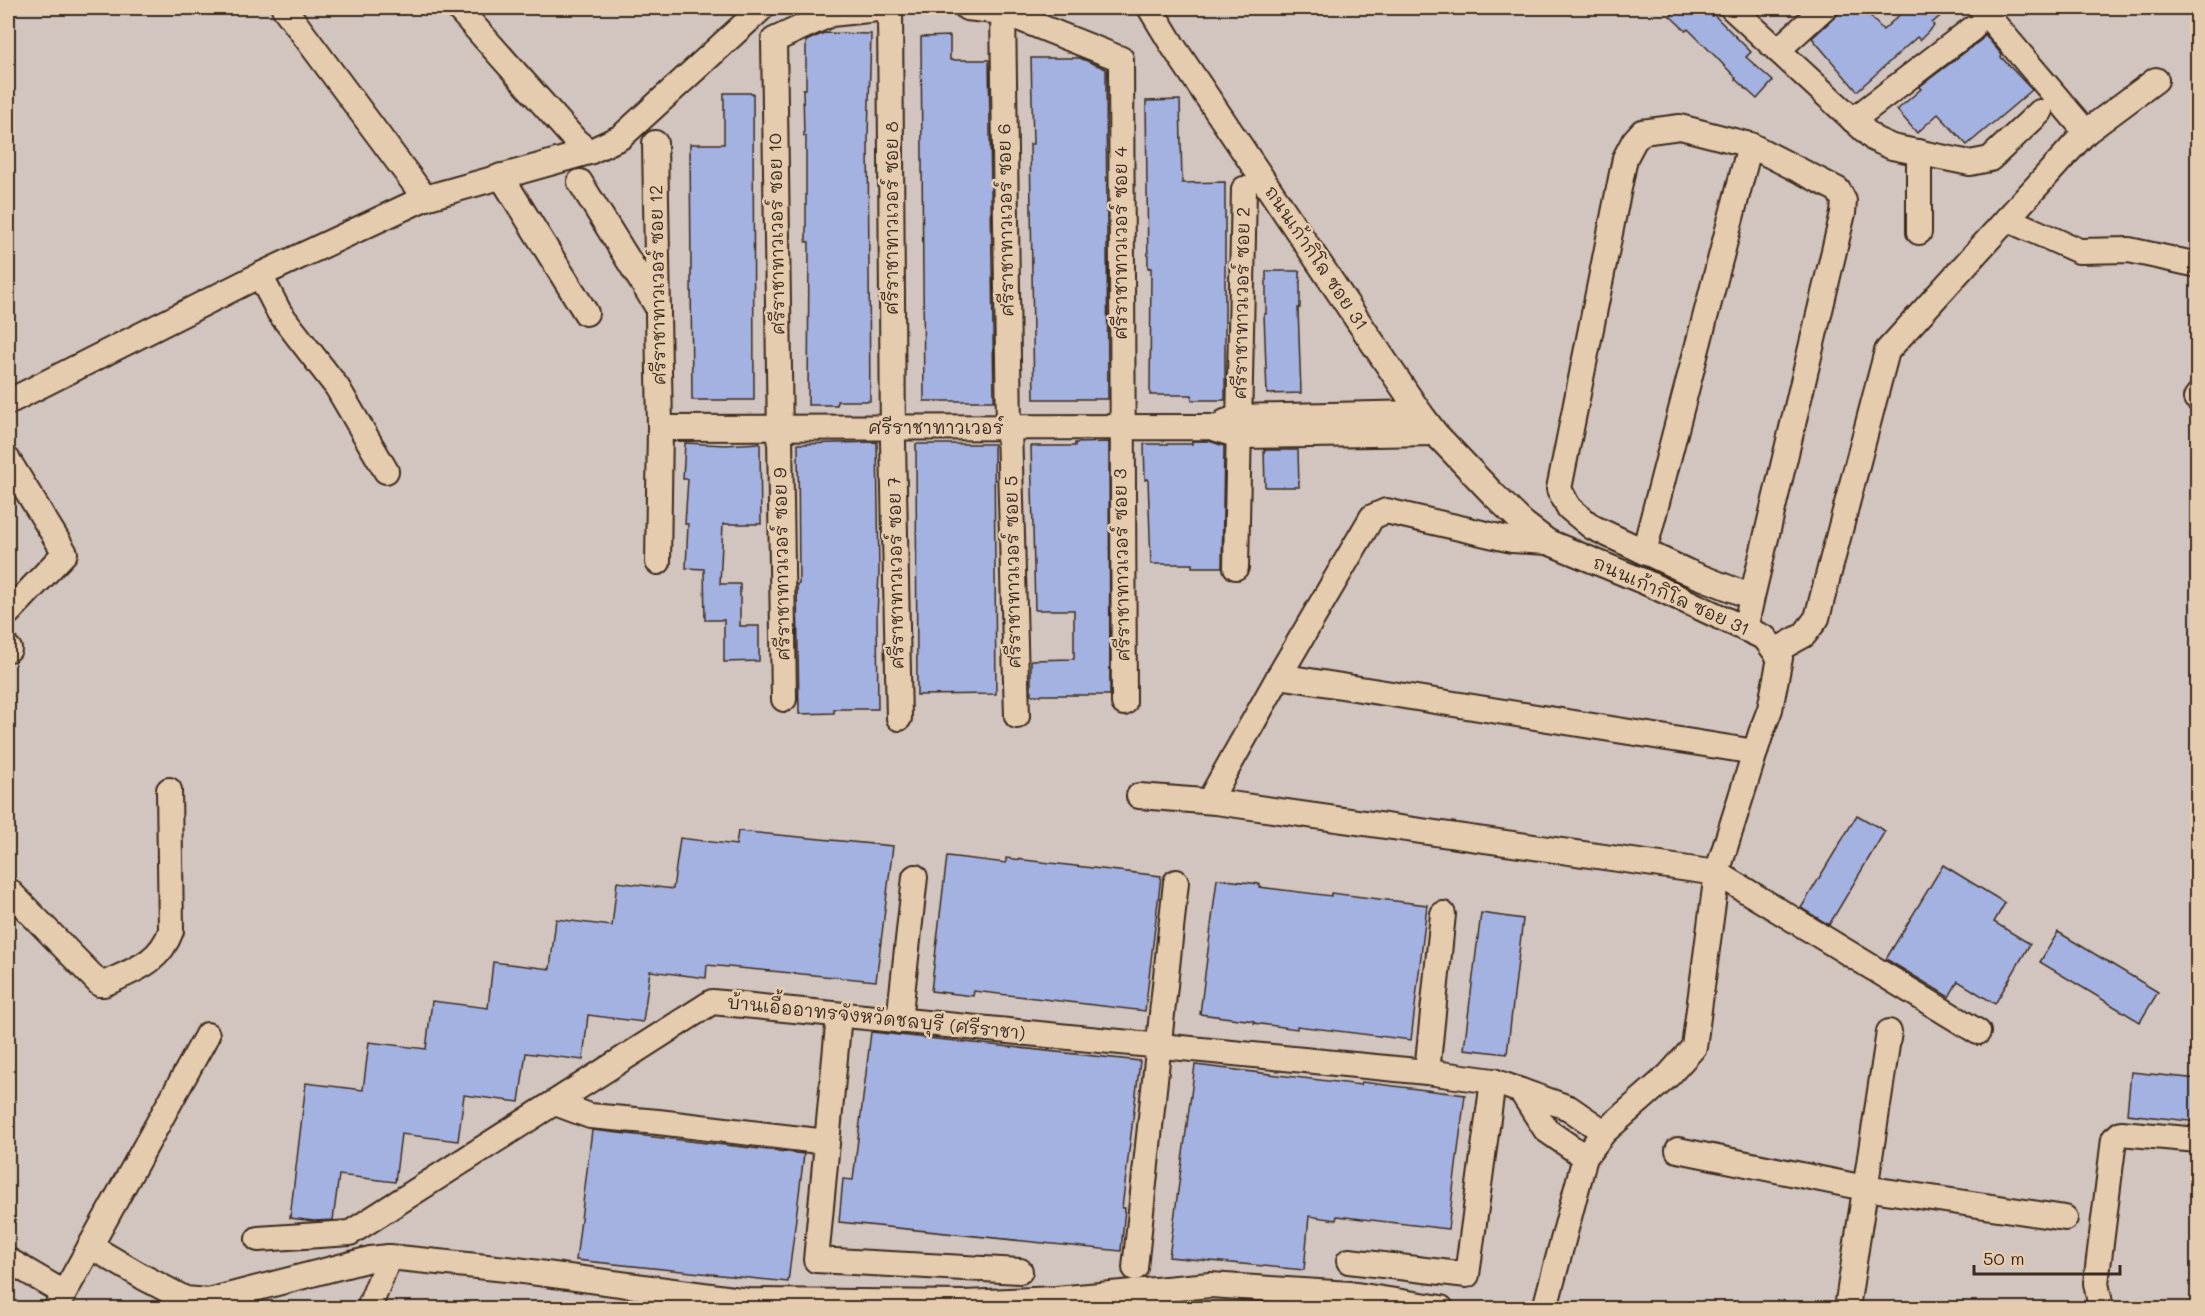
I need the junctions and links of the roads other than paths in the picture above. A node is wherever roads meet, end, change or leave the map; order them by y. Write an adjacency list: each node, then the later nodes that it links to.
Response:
1 (284, 8): 23 (street)
2 (458, 8): 18 (street)
3 (762, 8): 18 (street)
4 (889, 8): 35 (street, ศรีราชาทาวเวอร์ ซอย 10); 36 (street, ศรีราชาทาวเวอร์ ซอย 8)
5 (966, 8): 9 (street)
6 (1150, 8): 31 (street, ถนนเก้ากิโล ซอย 31)
7 (1732, 8): 11 (street)
8 (1824, 8): 11 (street)
9 (1003, 12): 33 (street, ศรีราชาทาวเวอร์ ซอย 4); 37 (street, ศรีราชาทาวเวอร์ ซอย 6)
10 (1977, 18): 14 (street); 15 (street)
11 (1778, 50): 14 (street)
12 (2156, 80): 15 (street)
13 (2040, 112): 19 (street)
14 (1853, 120): 19 (street)
15 (2086, 132): 24 (street)
16 (655, 143): 28 (street, ศรีราชาทาวเวอร์ ซอย 12)
17 (1750, 145): 42 (street); 42 (street); 45 (street)
18 (590, 152): 20 (street)
19 (1919, 152): 25 (street)
20 (501, 176): 23 (street); 29 (street)
21 (580, 182): 28 (street)
22 (1244, 189): 32 (street, ศรีราชาทาวเวอร์ ซอย 2)
23 (425, 198): 27 (street)
24 (2007, 219): 26 (street); 48 (street)
25 (1919, 232)
26 (2198, 265)
27 (260, 275): 30 (street); 40 (street)
28 (658, 308): 34 (street, ศรีราชาทาวเวอร์ ซอย 12)
29 (586, 313)
30 (8, 402)
31 (1420, 413): 32 (street, ศรีราชาทาวเวอร์); 38 (street, ถนนเก้ากิโล ซอย 31)
32 (1239, 426): 33 (street, ศรีราชาทาวเวอร์); 38 (street, ศรีราชาทาวเวอร์); 44 (street, ศรีราชาทาวเวอร์ ซอย 2)
33 (1121, 427): 37 (street, ศรีราชาทาวเวอร์); 51 (street, ศรีราชาทาวเวอร์ ซอย 3)
34 (660, 428): 35 (street, ศรีราชาทาวเวอร์); 43 (street, ศรีราชาทาวเวอร์ ซอย 12)
35 (780, 428): 36 (street, ศรีราชาทาวเวอร์); 50 (street, ศรีราชาทาวเวอร์ ซอย 9)
36 (893, 428): 37 (street, ศรีราชาทาวเวอร์); 53 (street, ศรีราชาทาวเวอร์ ซอย 7)
37 (1009, 428): 52 (street, ศรีราชาทาวเวอร์ ซอย 5)
38 (1435, 433): 41 (street, ถนนเก้ากิโล ซอย 31)
39 (8, 460): 46 (street)
40 (386, 471)
41 (1548, 542): 47 (street, ถนนเก้ากิโล ซอย 31); 49 (street)
42 (1644, 552): 45 (street)
43 (658, 562)
44 (1236, 567)
45 (1752, 597): 47 (street)
46 (8, 613)
47 (1745, 629): 48 (street, ถนนเก้ากิโล ซอย 31)
48 (1775, 651): 54 (street)
49 (1279, 676): 54 (street); 57 (street)
50 (784, 699)
51 (1124, 703)
52 (1017, 717)
53 (899, 718)
54 (1755, 752): 58 (street)
55 (169, 790): 61 (street)
56 (1139, 796): 57 (street)
57 (1216, 802): 58 (street)
58 (1717, 873): 66 (street); 73 (street)
59 (915, 877): 64 (street)
60 (1176, 882): 68 (street)
61 (8, 890)
62 (1443, 914): 69 (street)
63 (839, 1015): 64 (street, บ้านเอื้ออาทรจังหวัดชลบุรี (ศรีราชา)); 72 (street, บ้านเอื้ออาทรจังหวัดชลบุรี (ศรีราชา)); 75 (street)
64 (899, 1021): 68 (street, บ้านเอื้ออาทรจังหวัดชลบุรี (ศรีราชา))
65 (1888, 1032): 78 (street)
66 (1978, 1032)
67 (207, 1035): 81 (street)
68 (1158, 1047): 69 (street, บ้านเอื้ออาทรจังหวัดชลบุรี (ศรีราชา)); 85 (street)
69 (1427, 1072): 70 (street, บ้านเอื้ออาทรจังหวัดชลบุรี (ศรีราชา))
70 (1493, 1081): 71 (street, บ้านเอื้ออาทรจังหวัดชลบุรี (ศรีราชา)); 84 (street)
71 (1521, 1091): 73 (street, บ้านเอื้ออาทรจังหวัดชลบุรี (ศรีราชา)); 77 (street)
72 (555, 1103): 75 (street); 80 (street, บ้านเอื้ออาทรจังหวัดชลบุรี (ศรีราชา))
73 (1604, 1132): 77 (street)
74 (2198, 1140): 92 (street)
75 (827, 1142): 86 (street)
76 (1678, 1150): 78 (street)
77 (1585, 1157): 90 (street)
78 (1865, 1188): 79 (street); 91 (street)
79 (2065, 1218)
80 (258, 1239)
81 (90, 1246): 82 (street); 87 (street)
82 (389, 1257): 88 (street); 89 (street)
83 (8, 1260): 87 (street)
84 (1349, 1261)
85 (1135, 1268)
86 (1020, 1272)
87 (60, 1301)
88 (369, 1308)
89 (1441, 1308)
90 (1545, 1308)
91 (1847, 1308)
92 (2101, 1308)

